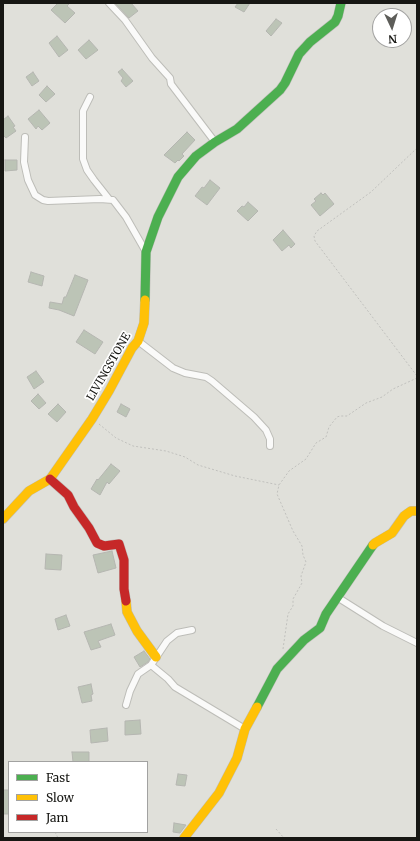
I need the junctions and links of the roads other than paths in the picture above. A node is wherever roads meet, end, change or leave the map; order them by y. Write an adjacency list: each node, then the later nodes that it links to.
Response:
1 (109, 3): 5 (street)
2 (341, 3): 5 (street, LIVINGSTONE)
3 (90, 97): 6 (street)
4 (25, 137): 6 (street)
5 (215, 142): 7 (street, LIVINGSTONE)
6 (109, 199): 7 (street)
7 (146, 252): 8 (street, LIVINGSTONE)
8 (138, 341): 9 (street); 10 (street, LIVINGSTONE)
9 (270, 446)
10 (50, 479): 12 (street, LIVINGSTONE); 16 (street)
11 (417, 511): 13 (street)
12 (3, 519)
13 (337, 597): 15 (street); 18 (street)
14 (192, 630): 16 (street)
15 (417, 643)
16 (154, 661): 17 (street); 18 (street)
17 (126, 705)
18 (245, 729): 19 (street)
19 (184, 838)

